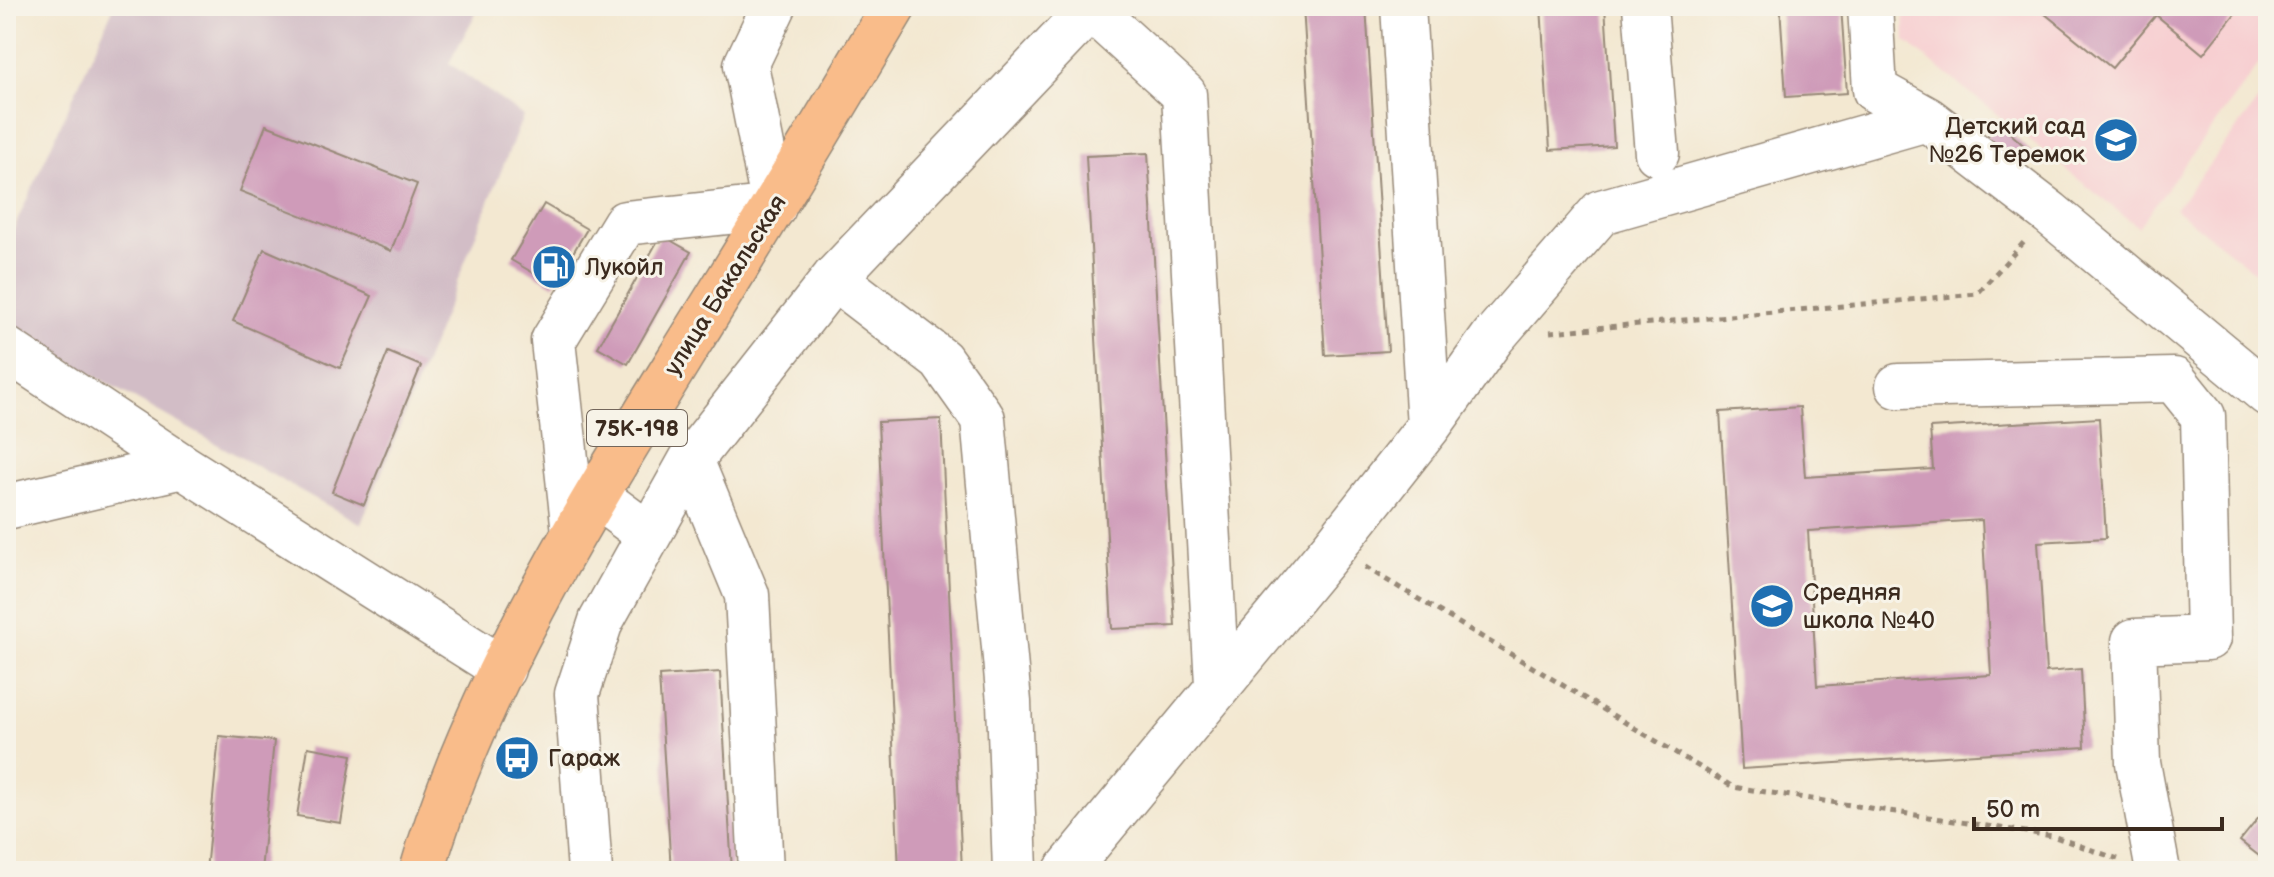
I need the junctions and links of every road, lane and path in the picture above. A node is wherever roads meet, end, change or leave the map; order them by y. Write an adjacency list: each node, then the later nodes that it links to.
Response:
1 (894, 6): 9 (main road, улица Бакальская / 75К-198)
2 (1403, 6): 16 (lane)
3 (1645, 6): 8 (lane)
4 (1870, 6): 7 (lane)
5 (772, 7): 9 (lane)
6 (1092, 8): 11 (lane); 24 (lane)
7 (1927, 119): 10 (lane); 12 (lane)
8 (1657, 153)
9 (774, 207): 20 (main road, улица Бакальская / 75К-198); 20 (lane)
10 (2050, 213): 12 (path); 15 (lane)
11 (834, 278): 17 (lane); 29 (lane)
12 (1493, 337): 16 (lane)
13 (6, 349): 18 (lane)
14 (1898, 386): 25 (lane)
15 (2268, 394)
16 (1429, 426): 22 (lane)
17 (691, 460): 21 (lane); 28 (lane)
18 (182, 466): 19 (lane); 23 (lane)
19 (6, 507)
20 (584, 514): 21 (lane); 23 (main road, улица Бакальская / 75К-198)
21 (649, 535): 27 (lane)
22 (1333, 548): 24 (lane); 25 (path)
23 (503, 669): 26 (main road, улица Бакальская / 75К-198)
24 (1217, 684): 30 (lane)
25 (2141, 866)
26 (422, 871)
27 (590, 871)
28 (761, 871)
29 (1015, 871)
30 (1066, 871)

